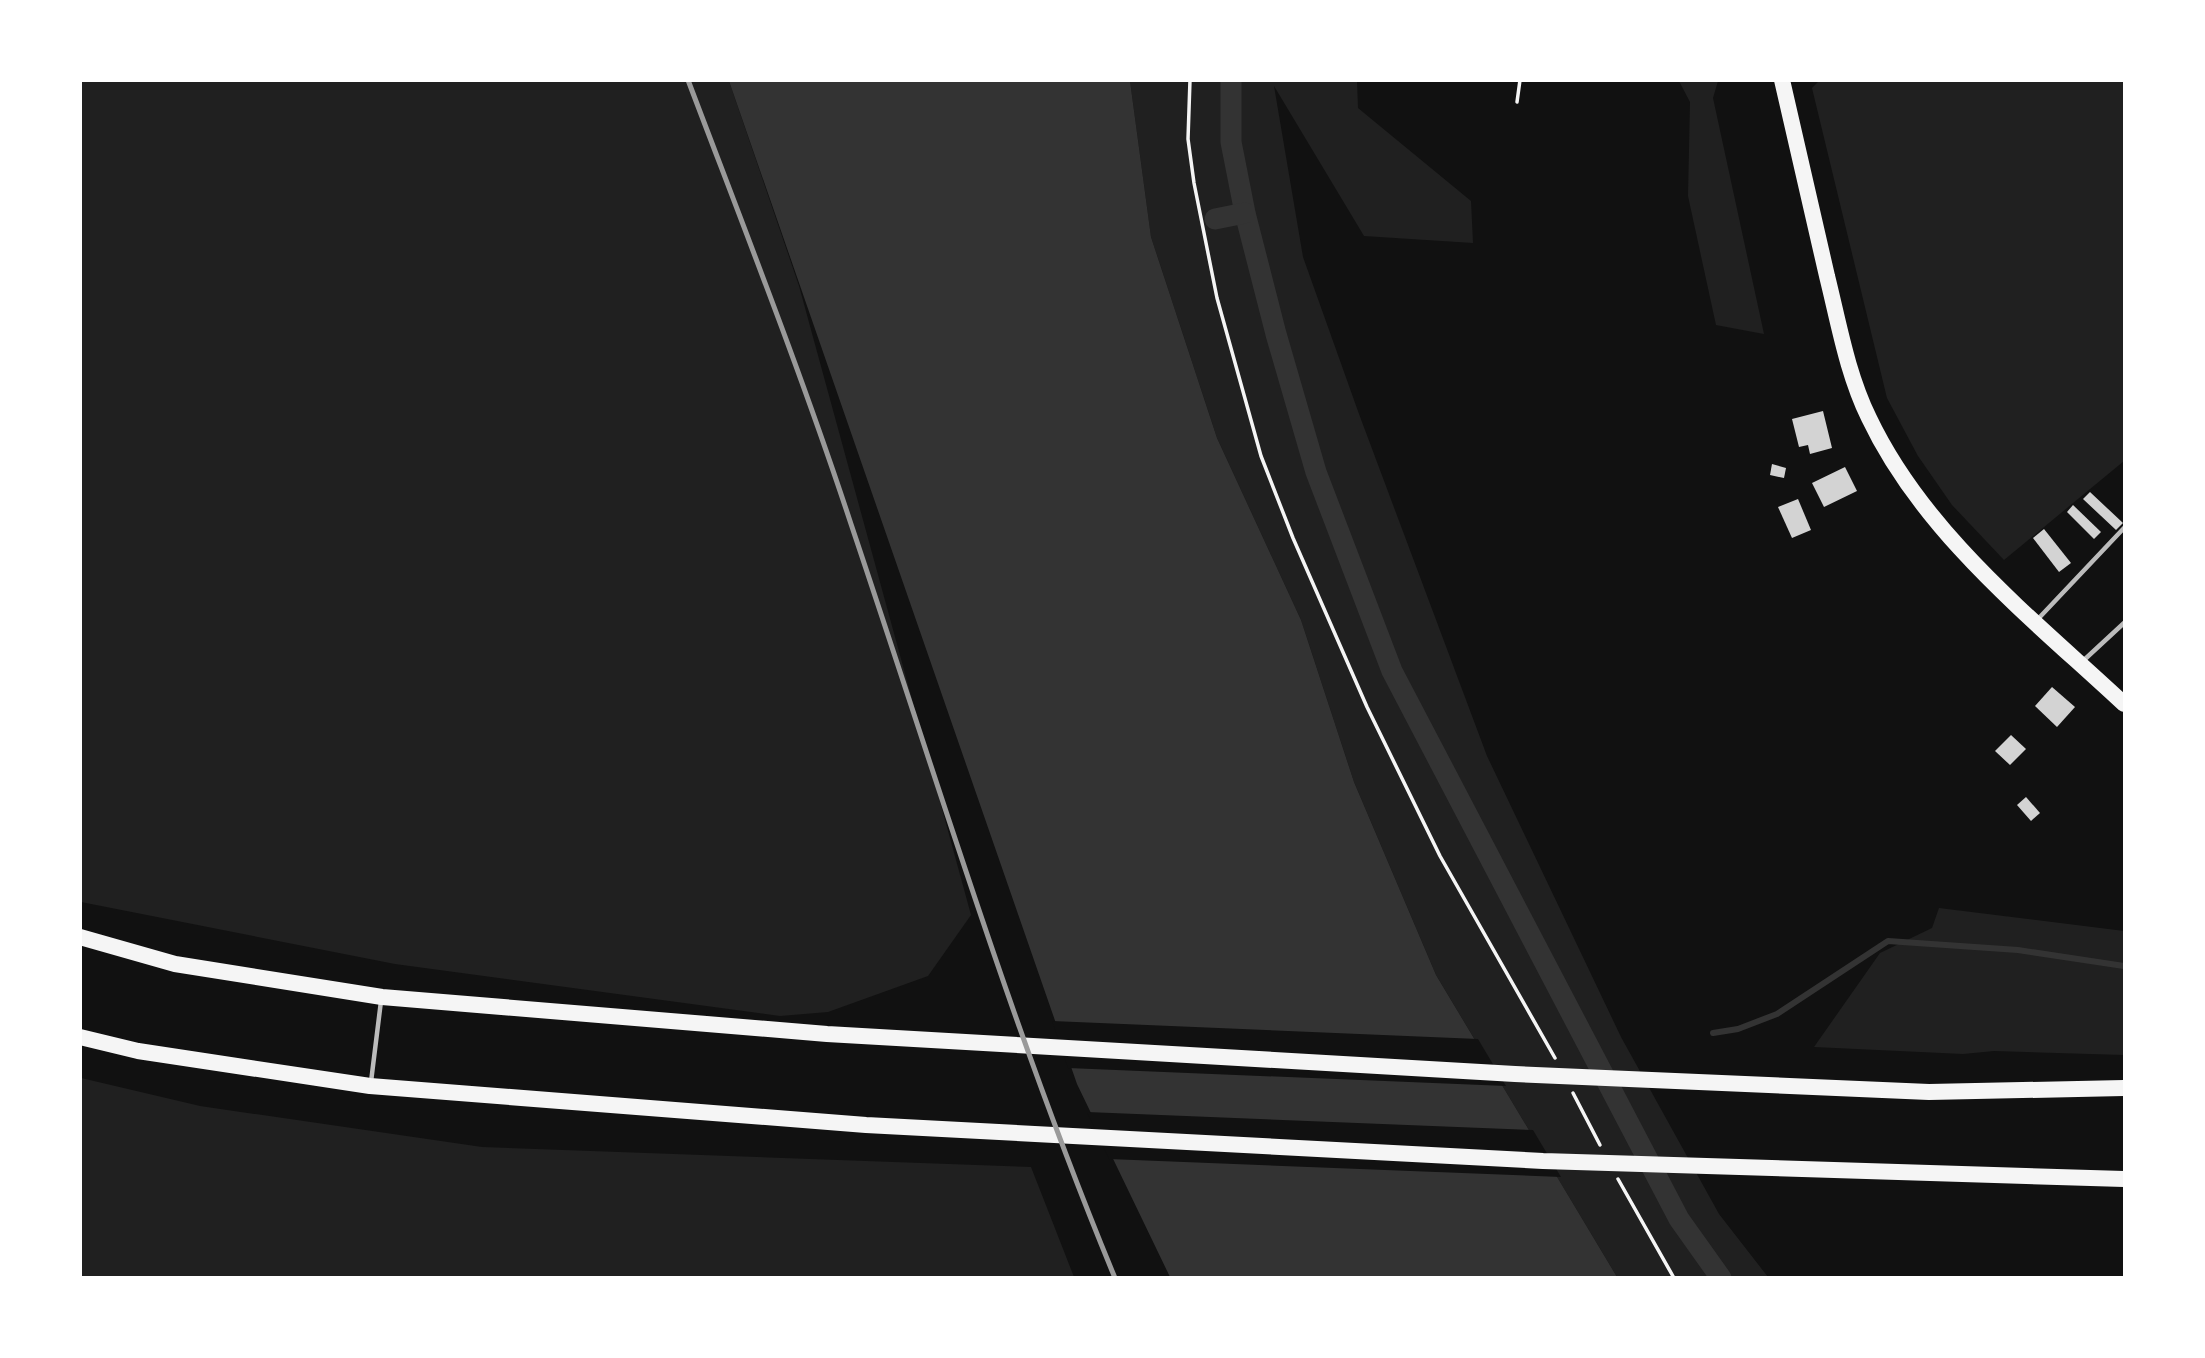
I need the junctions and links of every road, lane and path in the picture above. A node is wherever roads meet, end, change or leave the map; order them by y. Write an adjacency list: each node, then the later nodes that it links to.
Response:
1 (1189, 80): 13 (path)
2 (1520, 80): 4 (path)
3 (1782, 80): 6 (highway)
4 (1517, 102)
5 (2124, 528): 6 (lane)
6 (2036, 621): 8 (highway)
7 (2124, 623): 8 (lane)
8 (2081, 663): 9 (highway)
9 (2124, 704)
10 (80, 937): 11 (highway)
11 (382, 997): 15 (lane); 16 (highway)
12 (80, 1037): 15 (highway)
13 (1555, 1058)
14 (1568, 1083): 17 (path)
15 (370, 1086): 19 (highway)
16 (2124, 1088)
17 (1607, 1157)
18 (1613, 1169): 20 (path)
19 (2124, 1179)
20 (1674, 1278)

